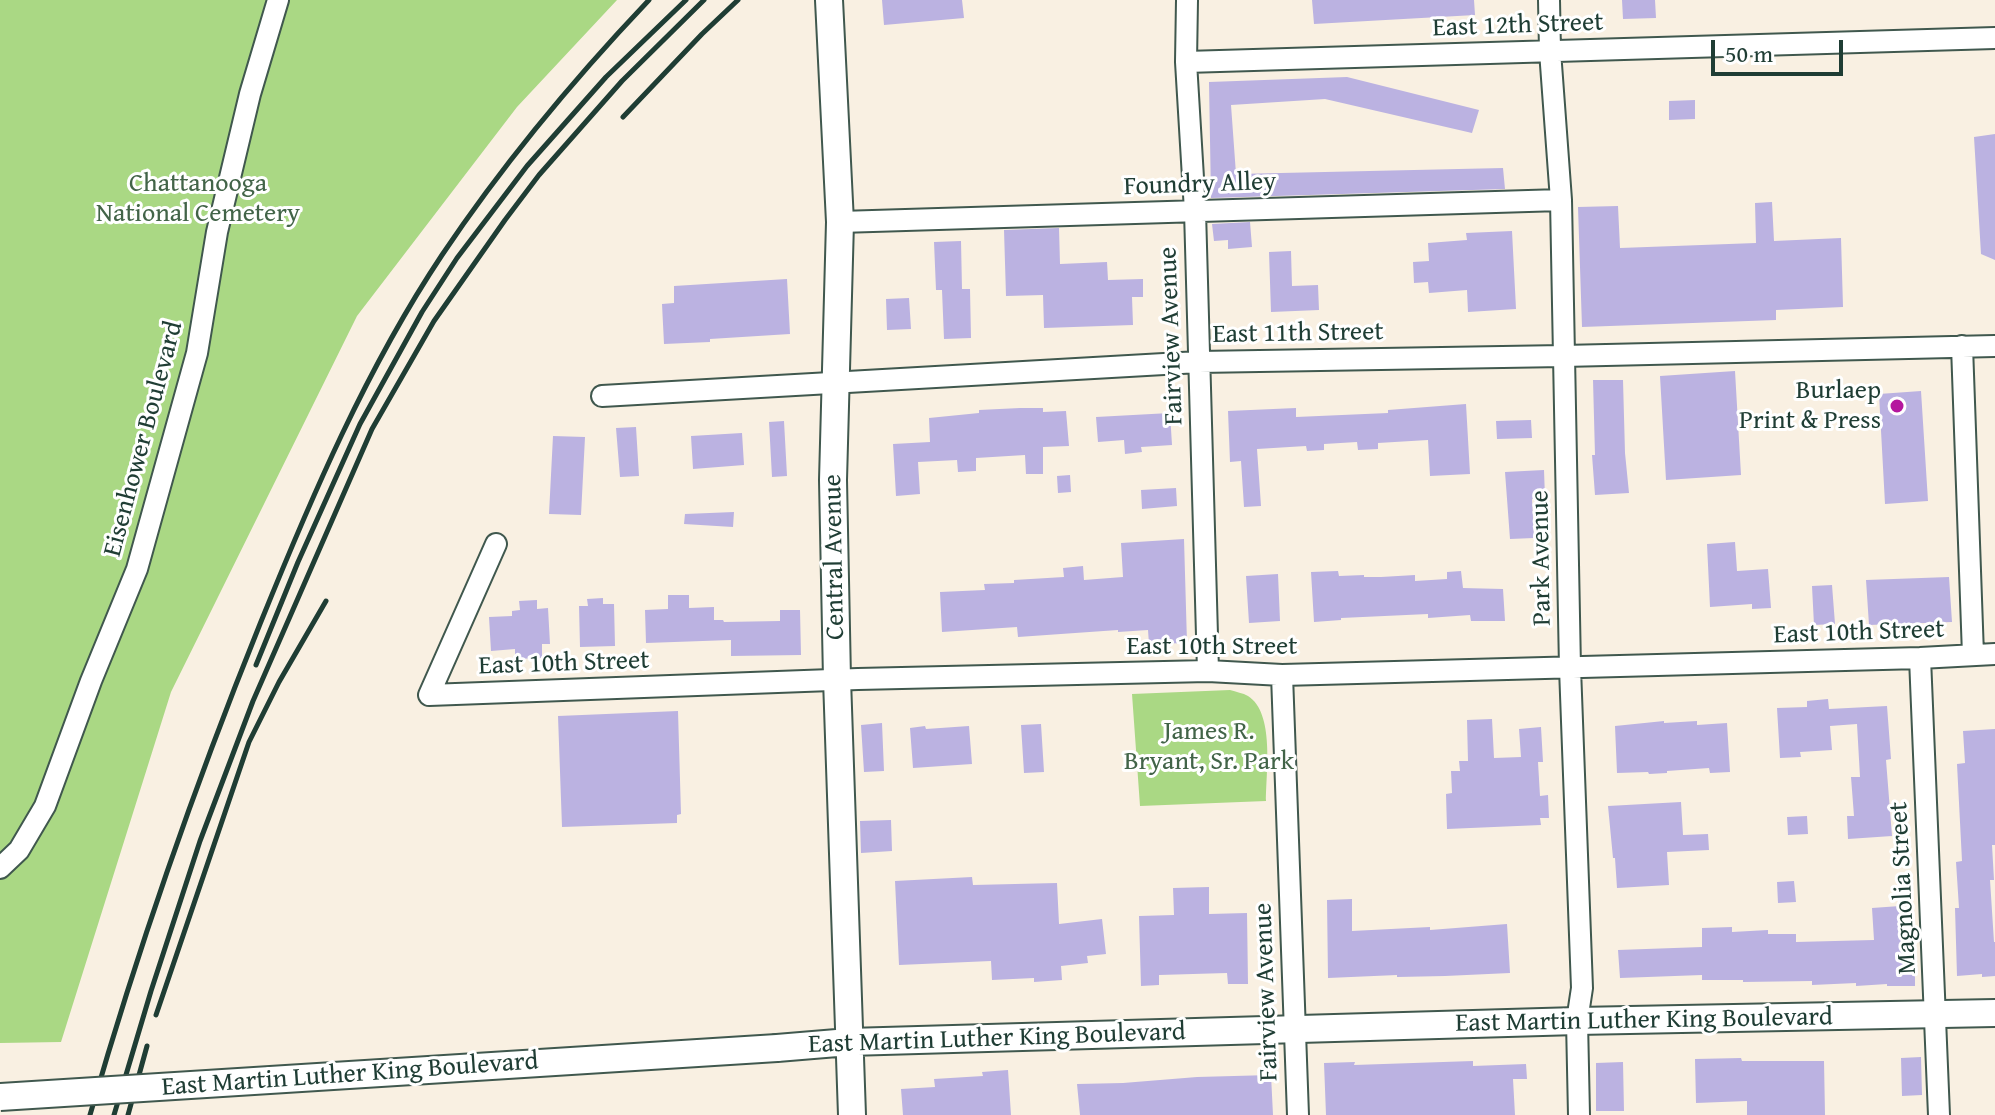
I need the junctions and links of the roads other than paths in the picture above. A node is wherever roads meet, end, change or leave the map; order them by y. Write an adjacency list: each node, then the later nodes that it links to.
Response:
1 (278, 0): 25 (street, Eisenhower Boulevard)
2 (829, 0): 10 (main road, Central Avenue)
3 (1187, 0): 7 (street, Fairview Avenue)
4 (1549, 0): 6 (street, Park Avenue)
5 (1995, 38): 6 (street, East 12th Street)
6 (1550, 51): 7 (street, East 12th Street); 8 (street, Park Avenue)
7 (1186, 62): 9 (street, Fairview Avenue)
8 (1561, 200): 9 (street, Foundry Alley); 13 (street, Park Avenue)
9 (1195, 211): 10 (street, Foundry Alley); 14 (street, Fairview Avenue)
10 (840, 222): 15 (main road, Central Avenue)
11 (1962, 346): 12 (street, East 11th Street); 13 (street, East 11th Street); 19 (street)
12 (1995, 346)
13 (1563, 356): 14 (street, East 11th Street); 21 (street, Park Avenue)
14 (1199, 362): 15 (street, East 11th Street); 22 (street, Fairview Avenue)
15 (837, 382): 16 (street, East 11th Street); 24 (main road, Central Avenue)
16 (602, 396)
17 (496, 544): 24 (street, East 10th Street)
18 (1995, 654): 19 (street, East 10th Street)
19 (1973, 655): 20 (street, East 10th Street)
20 (1920, 658): 21 (street, East 10th Street); 27 (street, Magnolia Street)
21 (1570, 668): 23 (street, East 10th Street); 28 (street, Park Avenue)
22 (1208, 671): 23 (street, East 10th Street); 24 (street, East 10th Street)
23 (1282, 675): 29 (street, Fairview Avenue)
24 (837, 679): 30 (main road, Central Avenue)
25 (0, 868)
26 (1995, 1013): 27 (main road, East Martin Luther King Boulevard)
27 (1935, 1015): 28 (main road, East Martin Luther King Boulevard); 35 (street, Magnolia Street)
28 (1577, 1021): 29 (main road, East Martin Luther King Boulevard); 34 (street, Park Avenue)
29 (1294, 1028): 30 (main road, East Martin Luther King Boulevard); 33 (street, Fairview Avenue)
30 (849, 1042): 31 (main road, East Martin Luther King Boulevard, bridge); 32 (main road, Central Avenue)
31 (0, 1097)
32 (852, 1115)
33 (1298, 1115)
34 (1579, 1115)
35 (1939, 1115)

